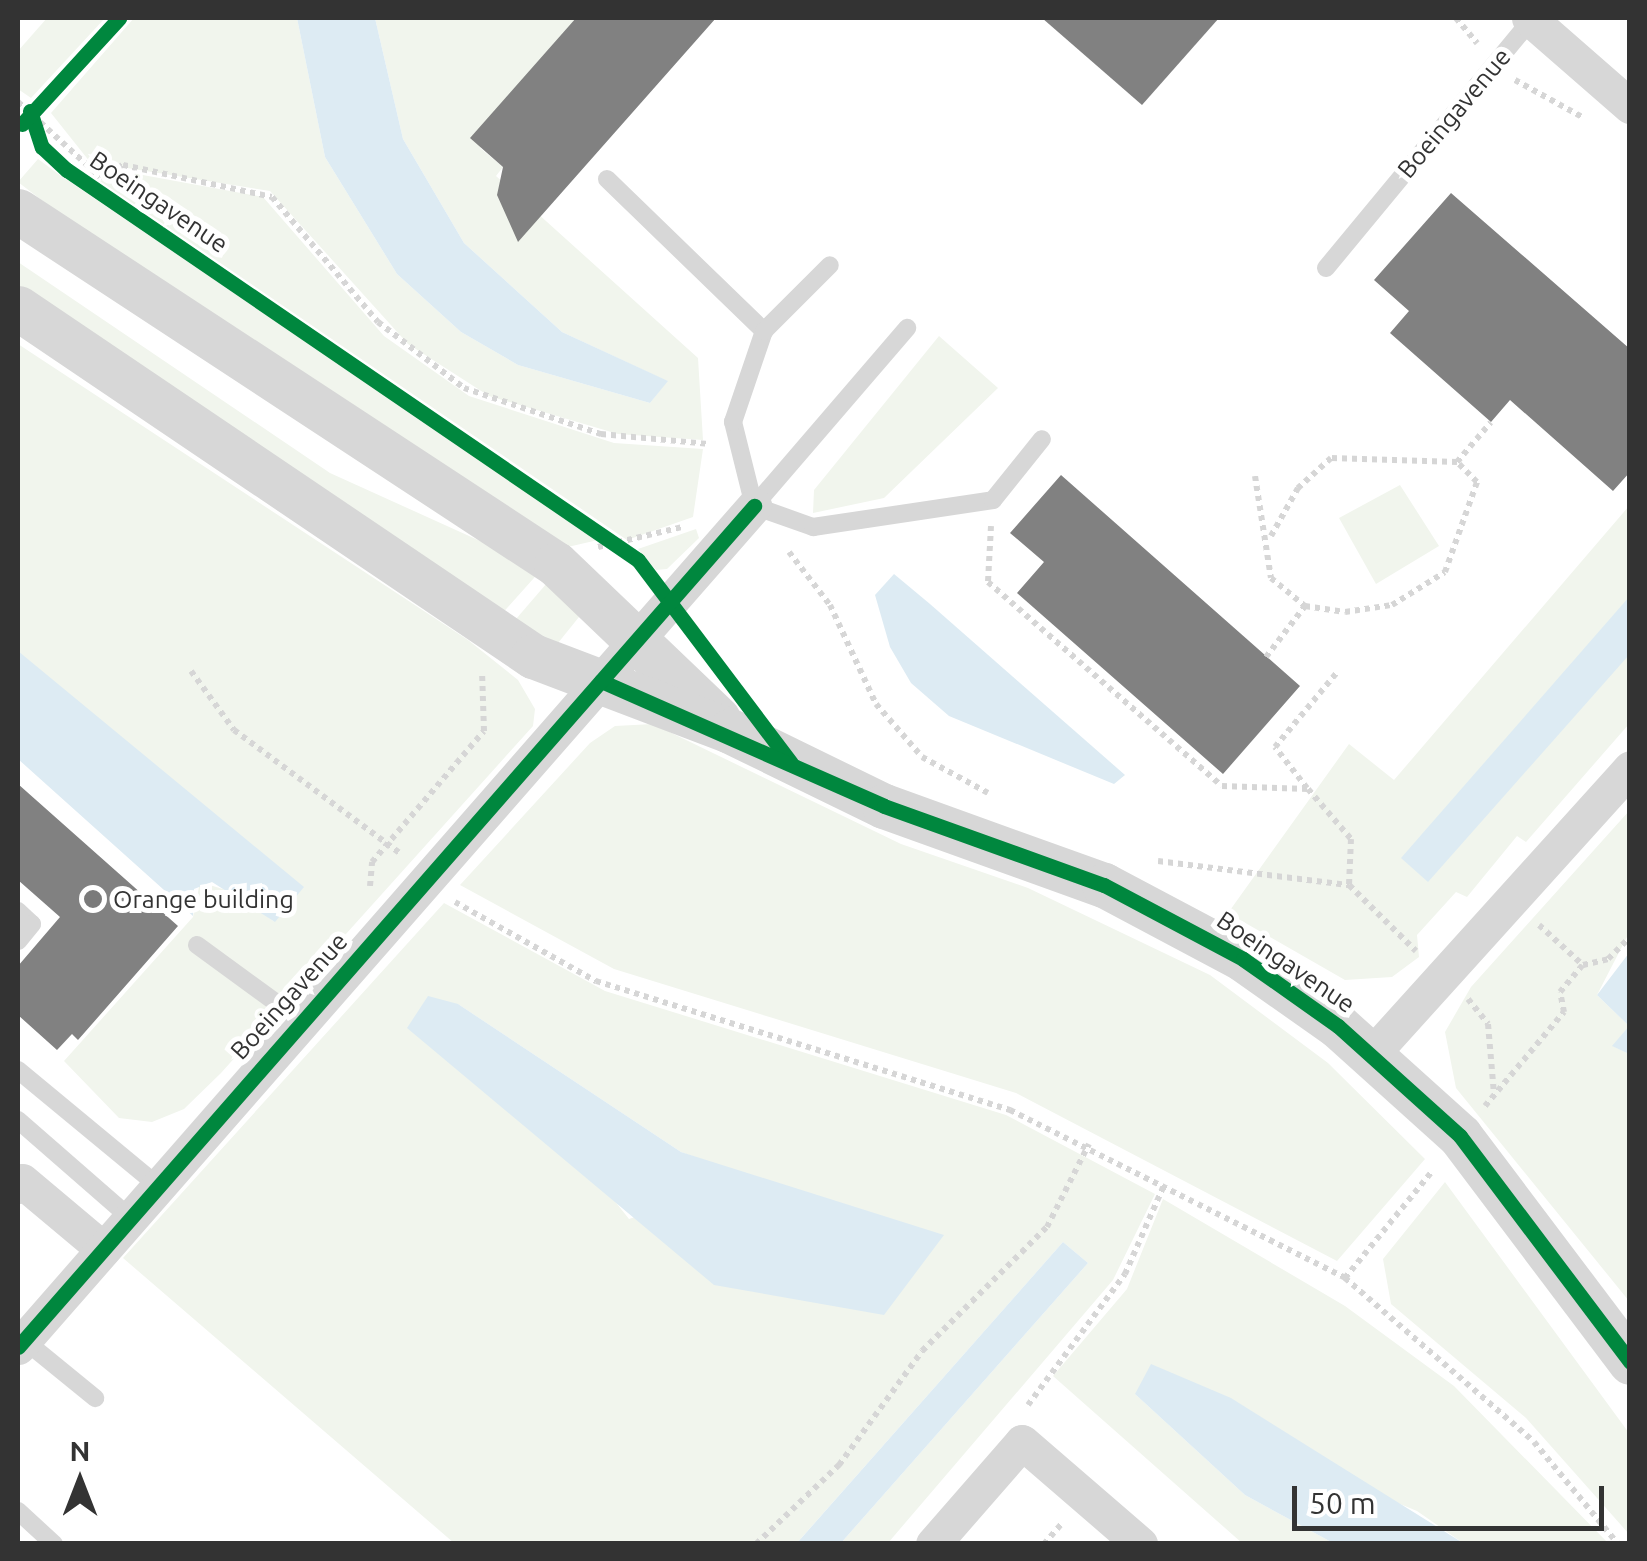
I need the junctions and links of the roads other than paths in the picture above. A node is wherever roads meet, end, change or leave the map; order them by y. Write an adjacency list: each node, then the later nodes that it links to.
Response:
1 (1530, 19): 2 (street); 6 (lane, Boeingavenue)
2 (1614, 114)
3 (608, 180): 9 (lane)
4 (18, 211): 12 (street, Boeingavenue)
5 (830, 266): 9 (lane)
6 (1326, 268)
7 (18, 308): 13 (street, Boeingavenue)
8 (908, 328): 11 (lane, Boeingavenue)
9 (764, 331): 11 (lane)
10 (1042, 439): 11 (lane)
11 (754, 506): 12 (street, Boeingavenue)
12 (634, 634): 13 (street, Boeingavenue); 14 (street, Boeingavenue)
13 (600, 681): 14 (street, Boeingavenue); 19 (street, Boeingavenue)
14 (730, 731): 20 (street, Boeingavenue)
15 (1630, 768): 20 (street)
16 (18, 911): 17 (lane)
17 (18, 940)
18 (197, 945): 19 (lane)
19 (300, 1020): 23 (street, Boeingavenue)
20 (1372, 1054): 28 (street, Boeingavenue)
21 (18, 1070): 23 (lane)
22 (18, 1120): 25 (lane)
23 (156, 1184): 25 (street, Boeingavenue)
24 (18, 1186): 26 (street)
25 (128, 1216): 26 (street, Boeingavenue)
26 (103, 1249): 27 (street, Boeingavenue)
27 (21, 1344): 29 (lane)
28 (1630, 1362)
29 (95, 1398)
30 (18, 1511): 31 (lane)
31 (54, 1544)
32 (933, 1544): 33 (street)
33 (1140, 1544)

